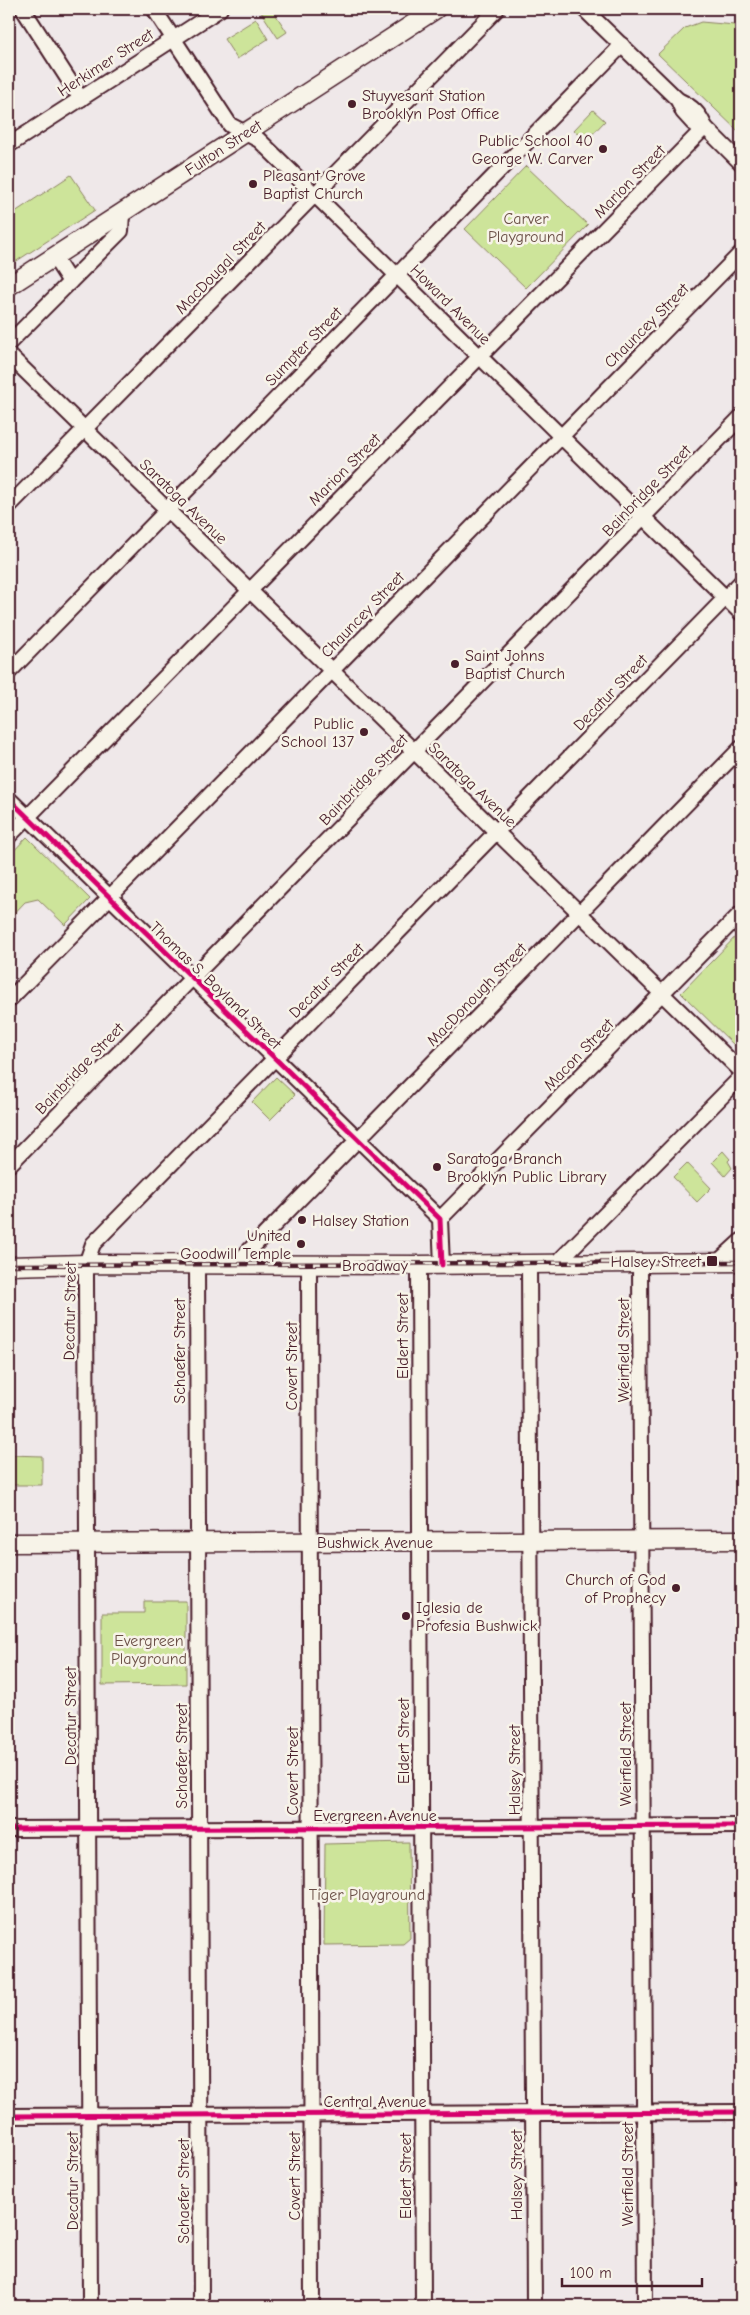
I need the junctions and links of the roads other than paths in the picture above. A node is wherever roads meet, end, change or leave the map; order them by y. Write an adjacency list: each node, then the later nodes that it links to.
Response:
1 (23, 9): 9 (street)
2 (154, 9): 7 (street, Howard Avenue)
3 (220, 9): 7 (street, Herkimer Street)
4 (436, 9): 11 (main road, Fulton Street)
5 (497, 9): 14 (street, MacDougal Street)
6 (584, 9): 8 (street)
7 (174, 39): 9 (street, Herkimer Street); 11 (street, Howard Avenue)
8 (622, 45): 10 (street); 18 (street, Sumpter Street)
9 (81, 99): 12 (street, Herkimer Street)
10 (705, 127): 13 (street); 23 (street, Marion Street)
11 (245, 133): 14 (street, Howard Avenue); 15 (main road, Fulton Street)
12 (9, 145)
13 (741, 163)
14 (315, 195): 18 (street, Howard Avenue); 25 (street, MacDougal Street)
15 (122, 212): 17 (main road, Fulton Street); 19 (street)
16 (741, 253): 26 (street, Chauncey Street)
17 (54, 257): 19 (street); 20 (main road, Fulton Street)
18 (397, 275): 23 (street, Howard Avenue); 28 (street, Sumpter Street)
19 (70, 282): 21 (street)
20 (9, 286)
21 (9, 343)
22 (9, 354): 25 (street, Saratoga Avenue)
23 (480, 357): 26 (street, Howard Avenue); 31 (street, Marion Street)
24 (741, 417): 29 (street, Bainbridge Street)
25 (85, 429): 27 (street, MacDougal Street); 28 (street, Saratoga Avenue)
26 (561, 436): 29 (street, Howard Avenue); 34 (street, Chauncey Street)
27 (9, 506)
28 (168, 510): 31 (street, Saratoga Avenue); 35 (street, Sumpter Street)
29 (644, 517): 32 (street, Howard Avenue); 37 (street, Bainbridge Street)
30 (741, 582): 32 (street, Decatur Street)
31 (250, 590): 34 (street, Saratoga Avenue); 39 (street, Marion Street)
32 (726, 598): 33 (street, Howard Avenue); 40 (street, Decatur Street)
33 (741, 613)
34 (332, 670): 37 (street, Saratoga Avenue); 42 (street, Chauncey Street)
35 (9, 672)
36 (741, 748): 43 (street, MacDonough Street)
37 (414, 751): 40 (street, Saratoga Avenue); 45 (street, Bainbridge Street)
38 (9, 799): 39 (street, Thomas S. Boyland Street)
39 (28, 817): 41 (street, Marion Street); 42 (street, Thomas S. Boyland Street)
40 (497, 832): 43 (street, Saratoga Avenue); 48 (street, Decatur Street)
41 (9, 836)
42 (109, 898): 45 (street, Thomas S. Boyland Street); 47 (street, Chauncey Street)
43 (579, 913): 46 (street, Saratoga Avenue); 51 (street, MacDonough Street)
44 (741, 913): 46 (street, Macon Street)
45 (192, 978): 48 (street, Thomas S. Boyland Street); 52 (street, Bainbridge Street)
46 (662, 994): 49 (street, Saratoga Avenue); 53 (street, Macon Street)
47 (9, 1000)
48 (274, 1059): 51 (street, Thomas S. Boyland Street); 59 (street, Decatur Street)
49 (741, 1071)
50 (741, 1078): 57 (street)
51 (357, 1140): 53 (street, Thomas S. Boyland Street); 60 (street, MacDonough Street)
52 (9, 1165)
53 (440, 1219): 65 (street)
54 (741, 1241): 55 (street)
55 (718, 1262): 56 (main road, Broadway); 58 (main road, Broadway)
56 (741, 1262)
57 (557, 1263): 58 (main road, Broadway); 61 (main road, Broadway)
58 (640, 1263): 69 (street, Weirfield Street)
59 (86, 1264): 62 (main road, Broadway); 66 (main road, Broadway); 74 (street, Decatur Street)
60 (236, 1264): 62 (main road, Broadway); 63 (main road, Broadway)
61 (529, 1264): 65 (main road, Broadway); 68 (street, Halsey Street)
62 (196, 1265): 70 (street, Schaefer Street)
63 (309, 1265): 64 (main road, Broadway); 71 (street, Covert Street)
64 (419, 1265): 65 (main road, Broadway); 72 (street, Eldert Street)
65 (442, 1265)
66 (9, 1266)
67 (741, 1540): 69 (main road, Bushwick Avenue)
68 (531, 1541): 69 (main road, Bushwick Avenue); 72 (main road, Bushwick Avenue); 78 (street, Halsey Street)
69 (642, 1541): 75 (street, Weirfield Street)
70 (198, 1542): 71 (main road, Bushwick Avenue); 74 (main road, Bushwick Avenue); 79 (street, Schaefer Street)
71 (309, 1542): 72 (main road, Bushwick Avenue); 80 (street, Covert Street)
72 (420, 1542): 77 (street, Eldert Street)
73 (9, 1543): 74 (main road, Bushwick Avenue)
74 (87, 1543): 82 (street, Decatur Street)
75 (643, 1826): 76 (street, Evergreen Avenue); 78 (street, Evergreen Avenue); 83 (street, Weirfield Street)
76 (741, 1826)
77 (421, 1827): 78 (street, Evergreen Avenue); 80 (street, Evergreen Avenue); 88 (street, Eldert Street)
78 (532, 1827): 85 (street, Halsey Street)
79 (199, 1828): 80 (street, Evergreen Avenue); 82 (street, Evergreen Avenue); 86 (street, Schaefer Street)
80 (310, 1828): 87 (street, Covert Street)
81 (9, 1829): 82 (street, Evergreen Avenue)
82 (88, 1829): 89 (street, Decatur Street)
83 (644, 2112): 84 (street, Central Avenue); 85 (street, Central Avenue); 96 (street, Weirfield Street)
84 (741, 2112)
85 (533, 2113): 88 (street, Central Avenue); 95 (street, Halsey Street)
86 (200, 2114): 87 (street, Central Avenue); 89 (street, Central Avenue); 92 (street, Schaefer Street)
87 (311, 2114): 88 (street, Central Avenue); 93 (street, Covert Street)
88 (422, 2114): 94 (street, Eldert Street)
89 (89, 2115): 90 (street, Central Avenue); 91 (street, Decatur Street)
90 (9, 2116)
91 (90, 2306)
92 (201, 2306)
93 (312, 2306)
94 (423, 2306)
95 (534, 2306)
96 (645, 2306)

